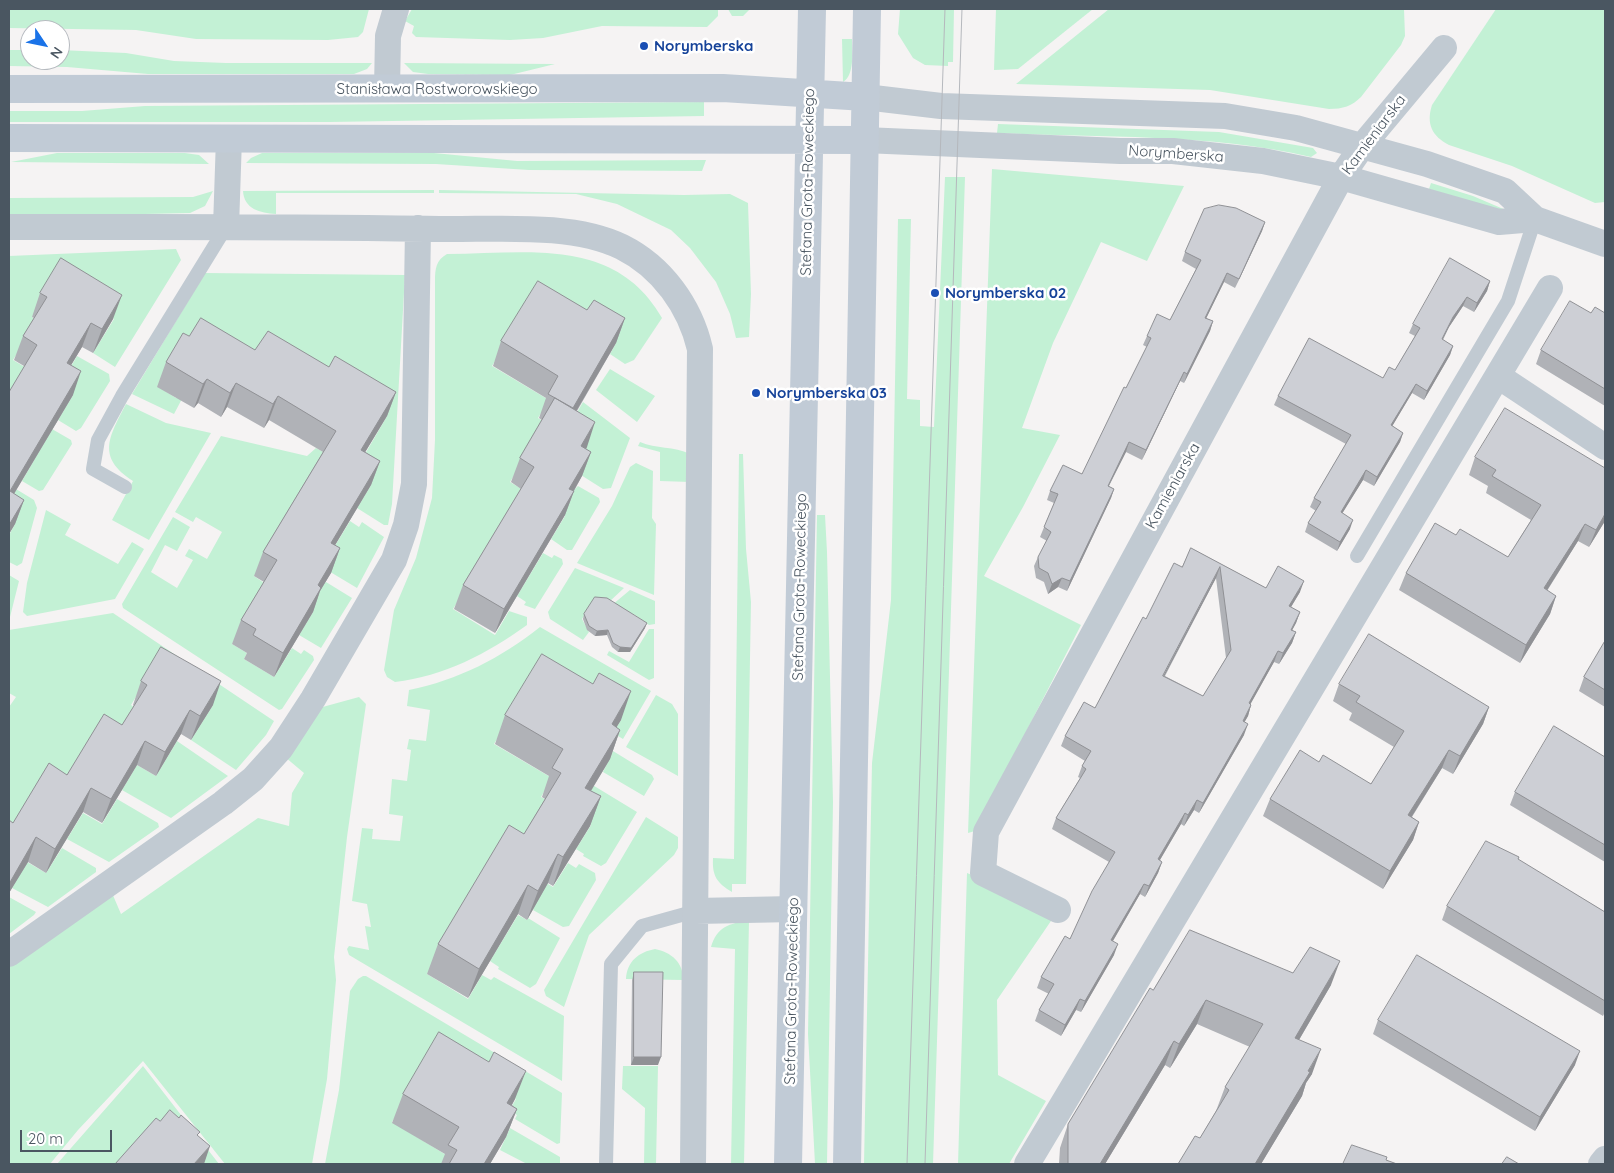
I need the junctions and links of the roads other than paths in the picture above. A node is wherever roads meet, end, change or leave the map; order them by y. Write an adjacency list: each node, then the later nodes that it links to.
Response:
1 (396, 9): 6 (street)
2 (812, 9): 7 (main road, Stefana Grota-Roweckiego)
3 (867, 9): 8 (main road)
4 (1444, 48): 13 (street, Kamieniarska)
5 (9, 89): 6 (main road, Stanisława Rostworowskiego)
6 (387, 89): 7 (main road, Stanisława Rostworowskiego)
7 (810, 94): 8 (main road, Stanisława Rostworowskiego); 11 (main road, Stefana Grota-Roweckiego)
8 (865, 97): 12 (main road); 13 (street, Norymberska)
9 (9, 138): 10 (main road)
10 (229, 138): 11 (main road); 17 (street)
11 (809, 138): 12 (main road, Norymberska); 25 (main road, Stefana Grota-Roweckiego)
12 (864, 140): 14 (street, Norymberska); 33 (main road)
13 (1363, 146): 14 (street, Kamieniarska); 15 (street, Norymberska)
14 (1341, 177): 15 (street, Norymberska); 26 (street, Kamieniarska)
15 (1535, 219): 19 (street, Norymberska); 24 (lane)
16 (9, 227): 17 (street)
17 (226, 227): 18 (street); 23 (lane)
18 (418, 228): 27 (street); 28 (street)
19 (1605, 244)
20 (1550, 288): 21 (street)
21 (1498, 376): 22 (street); 34 (street)
22 (1605, 447)
23 (125, 487)
24 (1357, 556)
25 (794, 909): 27 (street); 32 (main road, Stefana Grota-Roweckiego)
26 (1058, 910)
27 (696, 911): 30 (lane); 31 (street)
28 (9, 954)
29 (1605, 1159): 35 (street)
30 (606, 1164)
31 (693, 1164)
32 (788, 1164)
33 (847, 1164)
34 (1026, 1164)
35 (1601, 1164)

